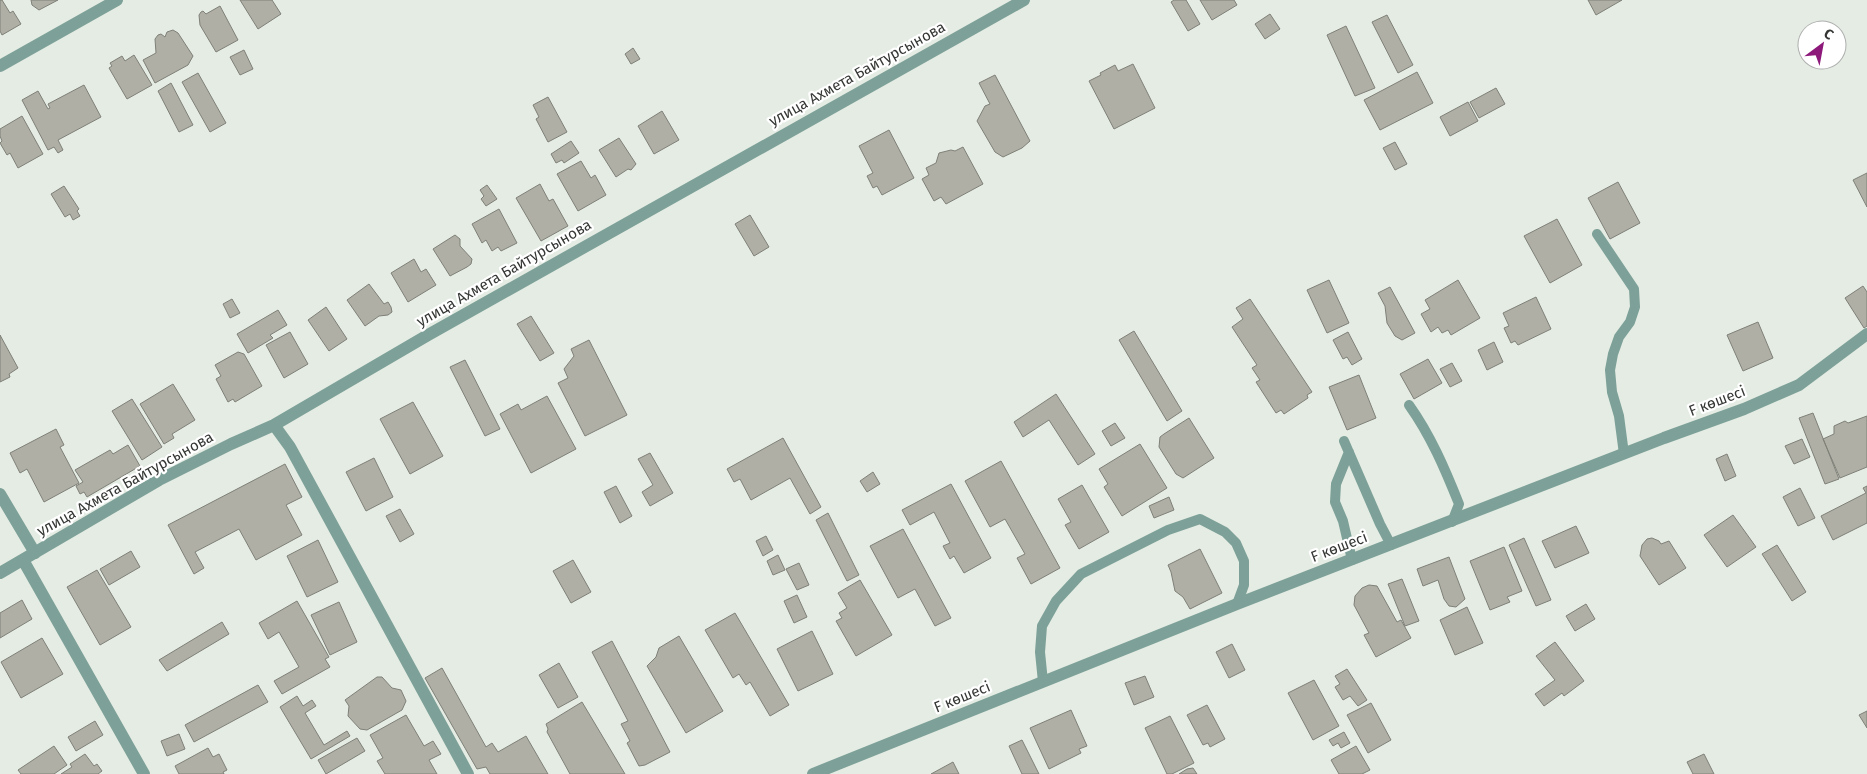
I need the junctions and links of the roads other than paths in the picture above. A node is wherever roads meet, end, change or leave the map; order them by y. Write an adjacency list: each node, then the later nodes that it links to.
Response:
1 (116, 0): 3 (street)
2 (1024, 0): 7 (street, улица Ахмета Байтурсынова)
3 (0, 66)
4 (1598, 234): 10 (lane)
5 (1867, 334): 10 (street, F көшесі)
6 (1409, 404): 12 (lane)
7 (274, 425): 14 (street, улица Ахмета Байтурсынова); 21 (street)
8 (1344, 441): 9 (lane)
9 (1349, 452): 13 (lane); 16 (lane)
10 (1624, 454): 12 (street, F көшесі)
11 (0, 494): 14 (street)
12 (1452, 522): 13 (street, F көшесі)
13 (1391, 545): 16 (street, F көшесі)
14 (35, 553): 15 (street, улица Ахмета Байтурсынова)
15 (23, 560): 17 (street, улица Ахмета Байтурсынова); 20 (street)
16 (1352, 560): 18 (street, F көшесі)
17 (0, 573)
18 (1237, 604): 19 (street, F көшесі); 19 (lane)
19 (1043, 682): 22 (street, F көшесі)
20 (144, 774)
21 (468, 774)
22 (813, 774)

